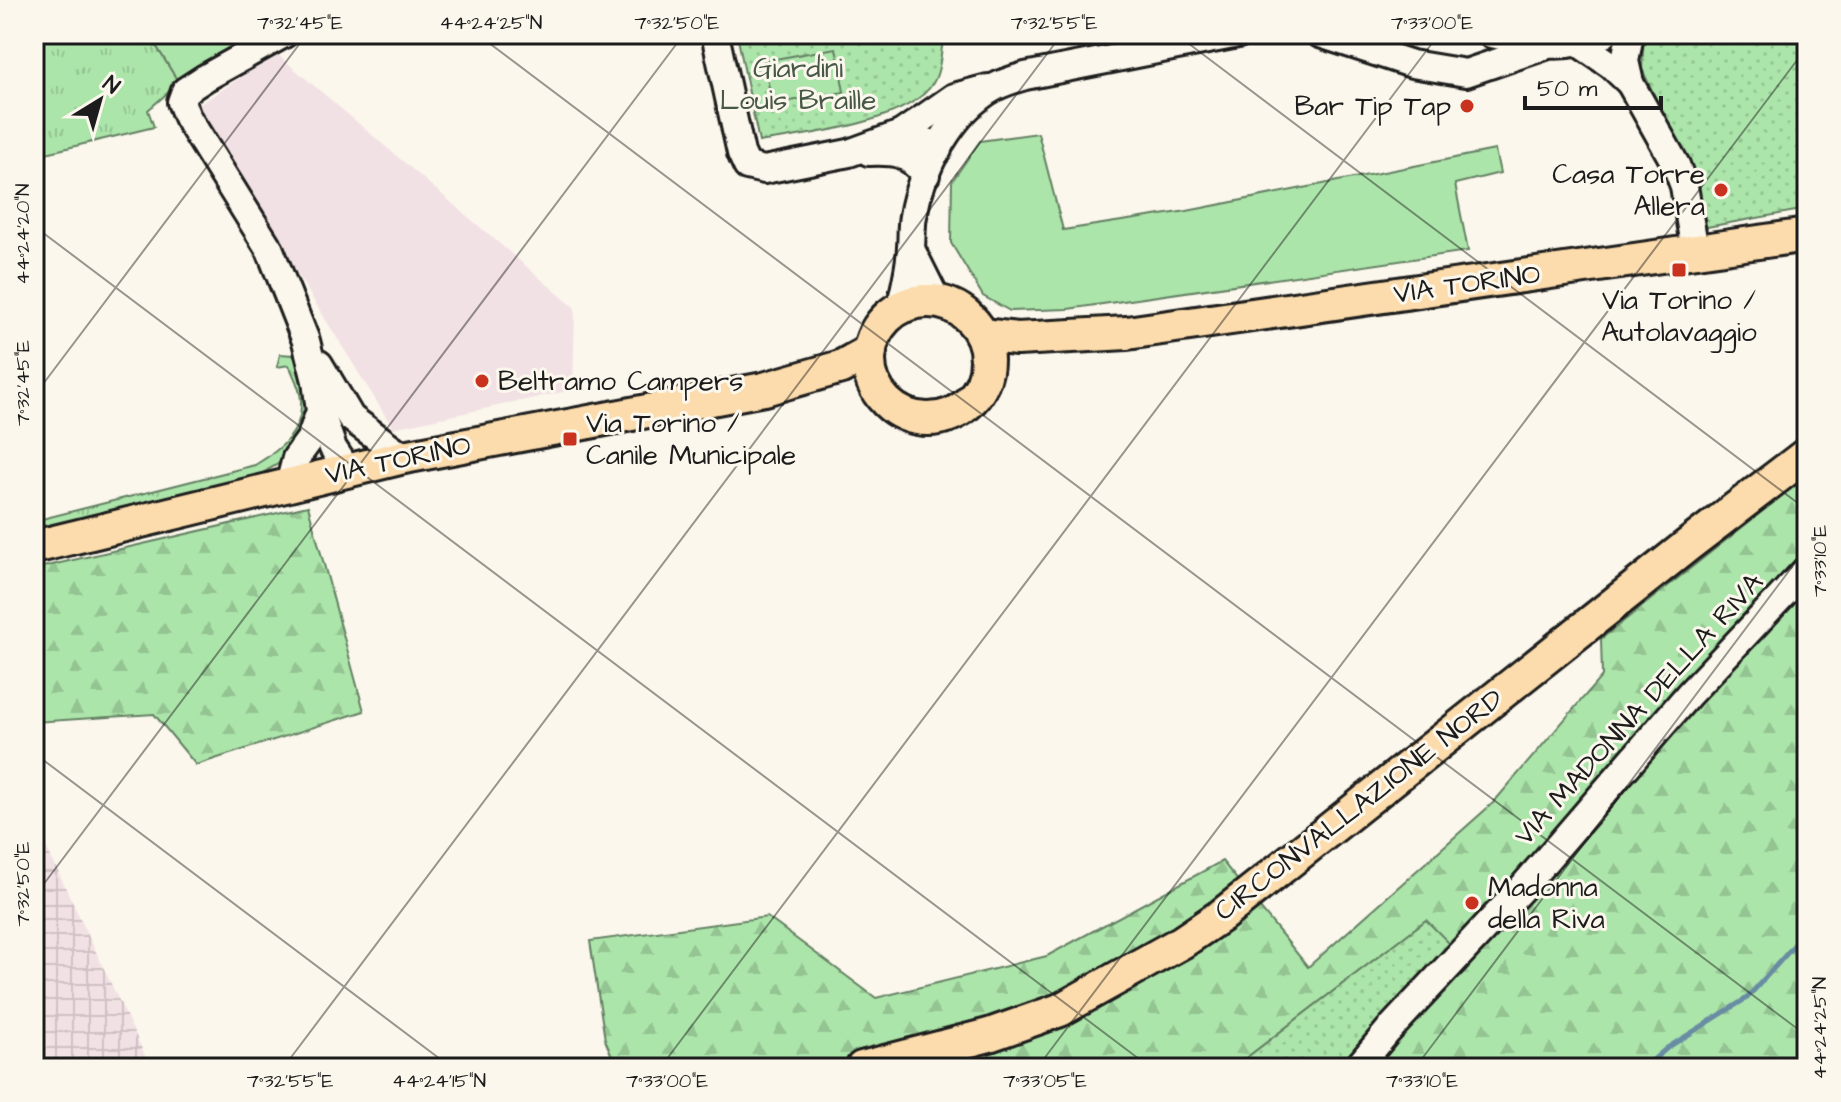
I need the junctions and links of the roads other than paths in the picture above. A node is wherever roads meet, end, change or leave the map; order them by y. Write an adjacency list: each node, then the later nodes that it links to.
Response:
1 (284, 34): 21 (street)
2 (715, 34): 14 (street)
3 (1238, 34): 7 (street)
4 (1320, 34): 9 (street)
5 (1491, 34): 9 (street)
6 (1630, 34): 10 (street)
7 (1215, 37): 11 (street)
8 (1592, 39): 9 (street); 10 (street)
9 (1545, 46)
10 (1630, 83): 18 (street)
11 (996, 86): 12 (street); 13 (street)
12 (901, 134): 13 (street); 14 (street)
13 (938, 150): 15 (street)
14 (849, 153): 15 (street)
15 (926, 175): 17 (street)
16 (1807, 235): 18 (main road, VIA TORINO)
17 (911, 249): 19 (street); 20 (street)
18 (1695, 251): 23 (main road, VIA TORINO)
19 (937, 301): 20 (main road); 23 (main road)
20 (900, 308): 22 (main road)
21 (306, 341): 26 (street); 27 (street)
22 (870, 351): 24 (main road); 25 (main road, VIA TORINO)
23 (985, 351): 24 (main road)
24 (875, 387): 25 (main road, VIA TORINO)
25 (764, 389): 29 (main road, VIA TORINO)
26 (320, 411): 30 (street); 31 (street)
27 (351, 418): 29 (street); 30 (street)
28 (1807, 454): 34 (main road, CIRCONVALLAZIONE NORD)
29 (404, 457): 30 (main road, VIA TORINO)
30 (348, 471): 31 (main road, VIA TORINO)
31 (289, 485): 32 (main road, VIA TORINO)
32 (34, 547)
33 (1807, 569): 35 (street, VIA MADONNA DELLA RIVA)
34 (862, 1068)
35 (1357, 1068)

